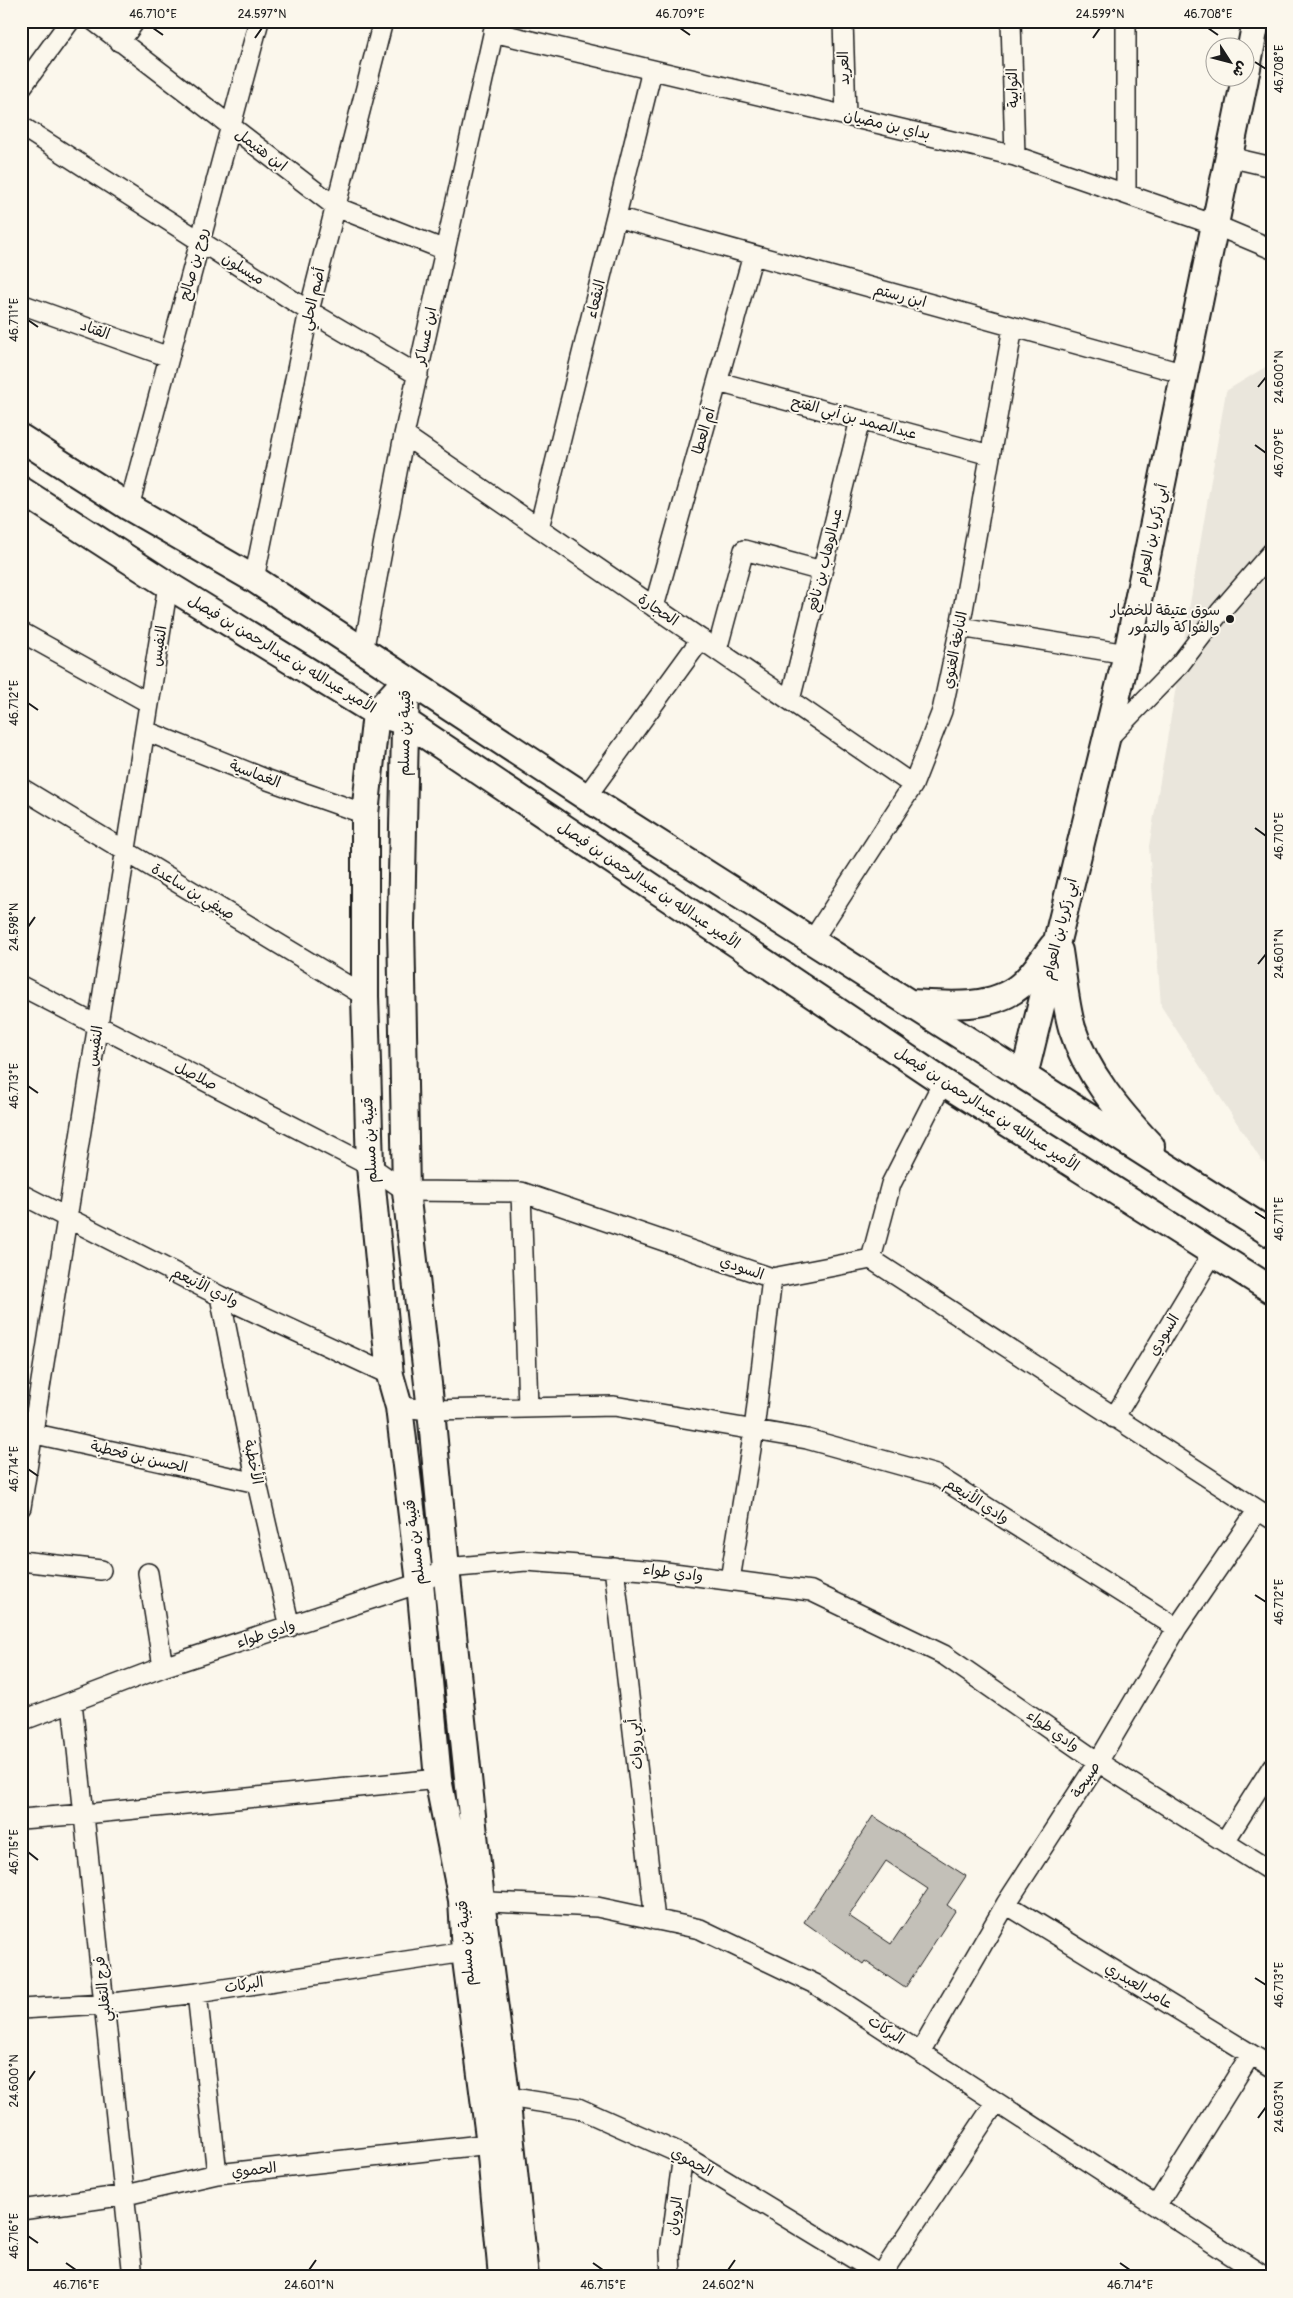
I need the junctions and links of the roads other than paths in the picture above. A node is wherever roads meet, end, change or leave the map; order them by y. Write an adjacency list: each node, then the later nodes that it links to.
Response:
1 (70, 21): 16 (street)
2 (94, 21): 14 (street, ابن هتيمل)
3 (135, 21): 14 (street)
4 (260, 21): 20 (street, روح بن صالح)
5 (384, 21): 25 (street, أضم الحلي)
6 (843, 21): 18 (street, العريد)
7 (1010, 21): 21 (street, الثوابية)
8 (1126, 21): 24 (street)
9 (1256, 21): 13 (street)
10 (1263, 21): 11 (street)
11 (1272, 25)
12 (494, 27): 15 (street, بداي بن مضيان); 30 (street, ابن عساكر)
13 (1253, 38)
14 (120, 42): 20 (street, ابن هتيمل)
15 (652, 70): 18 (street, بداي بن مضيان); 26 (street, النقعاء)
16 (21, 88)
17 (1242, 88): 22 (street, أبي زكريا بن العوام)
18 (846, 116): 21 (street, بداي بن مضيان)
19 (21, 126): 28 (street, ميسلون)
20 (231, 128): 25 (street, ابن هتيمل); 28 (street, روح بن صالح)
21 (1015, 156): 24 (street, بداي بن مضيان)
22 (1228, 157): 23 (street); 27 (street, أبي زكريا بن العوام)
23 (1272, 167)
24 (1126, 194): 27 (street, بداي بن مضيان)
25 (336, 207): 30 (street, ابن هتيمل); 33 (street, أضم الحلي)
26 (616, 217): 31 (street, ابن رستم); 45 (street, النقعاء)
27 (1215, 224): 29 (street, بداي بن مضيان); 36 (street, أبي زكريا بن العوام)
28 (200, 242): 33 (street, ميسلون); 35 (street, روح بن صالح)
29 (1272, 249)
30 (445, 250): 37 (street, ابن عساكر)
31 (754, 255): 34 (street, ابن رستم); 38 (street, أم العطا)
32 (21, 304): 35 (street, القتاد)
33 (309, 311): 37 (street, ميسلون); 48 (street, أضم الحلي)
34 (1013, 327): 36 (street, ابن رستم); 42 (street, النابغة الغنوي)
35 (169, 357): 44 (street, روح بن صالح)
36 (1185, 374): 56 (street, أبي زكريا بن العوام)
37 (418, 375): 40 (street, ابن عساكر)
38 (718, 382): 39 (street, عبدالصمد بن أبي الفتح); 50 (street, أم العطا)
39 (860, 420): 42 (street, عبدالصمد بن أبي الفتح); 47 (street, عبدالوهاب بن نافع)
40 (404, 435): 45 (street, الحجارة); 55 (street, ابن عساكر)
41 (21, 438): 44 (street)
42 (990, 455): 51 (street, النابغة الغنوي)
43 (21, 490): 49 (street, الأمير عبدالله بن عبدالرحمن بن فيصل)
44 (130, 507): 48 (street)
45 (539, 528): 50 (street, الحجارة)
46 (1272, 552): 63 (street)
47 (822, 571): 54 (street); 58 (street, عبدالوهاب بن نافع)
48 (254, 579): 55 (street)
49 (168, 585): 59 (street, النفيس); 60 (street, الأمير عبدالله بن عبدالرحمن بن فيصل)
50 (654, 606): 53 (street, الحجارة)
51 (960, 627): 56 (street); 64 (street, النابغة الغنوي)
52 (21, 632): 59 (street)
53 (701, 638): 54 (street, الحجارة); 66 (street)
54 (717, 650): 58 (street, الحجارة)
55 (363, 652): 57 (street)
56 (1127, 654): 63 (street, أبي زكريا بن العوام)
57 (406, 680): 60 (street, قتيبة بن مسلم); 61 (street, قتيبة بن مسلم); 66 (street)
58 (790, 700): 64 (street, الحجارة)
59 (149, 703): 62 (street, النفيس)
60 (376, 713): 61 (street, الأمير عبدالله بن عبدالرحمن بن فيصل); 67 (street, قتيبة بن مسلم)
61 (406, 722): 76 (street, الأمير عبدالله بن عبدالرحمن بن فيصل); 79 (street, قتيبة بن مسلم)
62 (146, 731): 67 (street, الغماسية); 68 (street, النفيس)
63 (1106, 741): 69 (street, أبي زكريا بن العوام)
64 (913, 784): 70 (street, النابغة الغنوي)
65 (21, 788): 68 (street, صيفي بن ساعدة)
66 (586, 797): 70 (street)
67 (365, 814): 72 (street, قتيبة بن مسلم)
68 (126, 851): 72 (street, صيفي بن ساعدة); 74 (street, النفيس)
69 (1057, 940): 73 (street); 75 (street, أبي زكريا بن العوام); 78 (street)
70 (812, 941): 73 (street)
71 (21, 986): 74 (street, صلاصل)
72 (365, 996): 77 (street, قتيبة بن مسلم)
73 (909, 1003): 75 (street)
74 (98, 1025): 77 (street, صلاصل); 82 (street, النفيس)
75 (1024, 1076): 78 (street)
76 (943, 1082): 84 (street, الأمير عبدالله بن عبدالرحمن بن فيصل); 85 (street)
77 (370, 1166): 79 (street); 89 (street, قتيبة بن مسلم)
78 (1180, 1176): 83 (street)
79 (406, 1191): 80 (street, السودي); 92 (street, قتيبة بن مسلم)
80 (522, 1192): 86 (street, السودي); 90 (street)
81 (21, 1194): 82 (street, وادي الأنيعم)
82 (67, 1218): 88 (street, وادي الأنيعم); 95 (street, النفيس)
83 (1272, 1234)
84 (1214, 1253): 87 (street, الأمير عبدالله بن عبدالرحمن بن فيصل); 93 (street, السودي)
85 (871, 1259): 86 (street, السودي); 93 (street)
86 (772, 1278): 94 (street)
87 (1272, 1290)
88 (220, 1296): 89 (street, وادي الأنيعم); 96 (street, الأخطبة)
89 (390, 1375): 91 (street, قتيبة بن مسلم)
90 (528, 1406): 92 (street, وادي الأنيعم); 94 (street, وادي الأنيعم)
91 (399, 1407): 92 (street, وادي الأنيعم); 105 (street, قتيبة بن مسلم)
92 (431, 1410): 100 (street, قتيبة بن مسلم)
93 (1114, 1418): 98 (street)
94 (754, 1430): 104 (street); 107 (street, وادي الأنيعم)
95 (27, 1432): 96 (street, الحسن بن قحطبة); 97 (street, النفيس)
96 (257, 1483): 106 (street, الأخطبة)
97 (21, 1507)
98 (1264, 1515): 107 (street, صبيحة)
99 (21, 1561): 102 (street)
100 (446, 1568): 101 (street, وادي طواء); 105 (street, وادي طواء); 118 (street, قتيبة بن مسلم)
101 (614, 1568): 104 (street, وادي طواء); 120 (street, أبي رواث)
102 (101, 1570)
103 (148, 1573): 108 (street)
104 (730, 1580): 111 (street, وادي طواء)
105 (420, 1583): 106 (street, وادي طواء); 113 (street, قتيبة بن مسلم)
106 (290, 1627): 108 (street, وادي طواء)
107 (1177, 1628): 111 (street, صبيحة)
108 (163, 1667): 109 (street, وادي طواء)
109 (72, 1702): 110 (street, وادي طواء); 114 (street, فرج التغلبي)
110 (21, 1720)
111 (1098, 1762): 116 (street, وادي طواء); 119 (street, صبيحة)
112 (1272, 1767): 116 (street)
113 (438, 1779): 114 (street); 118 (street, قتيبة بن مسلم)
114 (85, 1814): 115 (street); 123 (street, فرج التغلبي)
115 (21, 1819)
116 (1225, 1841): 117 (street, وادي طواء)
117 (1272, 1872)
118 (472, 1901): 120 (street, البركات); 121 (street, قتيبة بن مسلم); 128 (street, قتيبة بن مسلم)
119 (1006, 1904): 125 (street, صبيحة); 126 (street, عامر العبدري)
120 (655, 1920): 125 (street, البركات)
121 (465, 1952): 122 (street, البركات); 128 (street, قتيبة بن مسلم)
122 (197, 1993): 123 (street, البركات); 132 (street)
123 (104, 2004): 124 (street, البركات); 133 (street, فرج التغلبي)
124 (21, 2009)
125 (920, 2052): 129 (street, البركات)
126 (1251, 2054): 127 (street, عامر العبدري); 134 (street)
127 (1272, 2067)
128 (494, 2095): 130 (street, قتيبة بن مسلم); 131 (street, الحموي); 139 (street, قتيبة بن مسلم)
129 (996, 2102): 134 (street, البركات); 136 (street)
130 (490, 2144): 132 (street, الحموي); 138 (street, قتيبة بن مسلم)
131 (683, 2155): 136 (street, الحموي); 140 (street, الرويان)
132 (217, 2174): 133 (street, الحموي)
133 (126, 2195): 135 (street, الحموي); 137 (street, فرج التغلبي)
134 (1156, 2206): 141 (street, البركات)
135 (21, 2210)
136 (882, 2276)
137 (133, 2277)
138 (502, 2277)
139 (526, 2277)
140 (671, 2277)
141 (1264, 2277)

